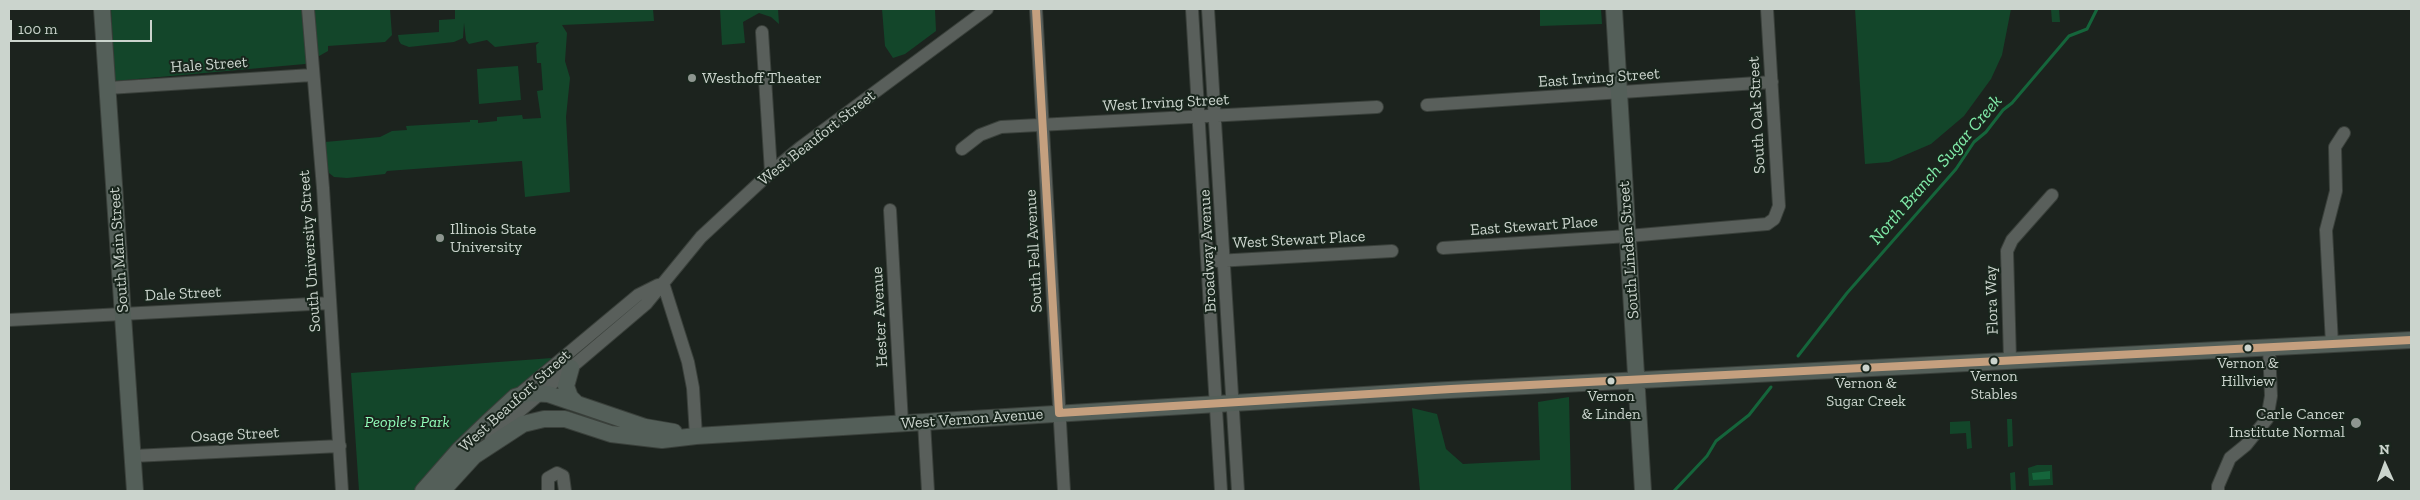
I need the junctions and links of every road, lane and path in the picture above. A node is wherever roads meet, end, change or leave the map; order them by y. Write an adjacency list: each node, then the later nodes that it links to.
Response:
1 (102, 9): 12 (main road, South Main Street)
2 (308, 9): 10 (street, South University Street)
3 (987, 9): 21 (street, West Beaufort Street)
4 (1036, 9): 18 (street, South Fell Avenue)
5 (1192, 9): 17 (street, Broadway Avenue)
6 (1208, 9): 16 (street, Broadway Avenue)
7 (1614, 9): 13 (main road, South Linden Street)
8 (1767, 9): 11 (street, South Oak Street)
9 (762, 32): 21 (street)
10 (312, 75): 12 (street, Hale Street); 31 (street, South University Street)
11 (1772, 82): 13 (street, East Irving Street); 24 (street, South Oak Street)
12 (108, 88): 32 (main road, South Main Street)
13 (1619, 94): 14 (street, East Irving Street); 25 (main road, South Linden Street)
14 (1427, 105)
15 (1377, 107): 16 (street, West Irving Street)
16 (1216, 116): 17 (street, West Irving Street); 28 (street, Broadway Avenue)
17 (1199, 117): 18 (street, West Irving Street); 29 (street, Broadway Avenue)
18 (1042, 125): 20 (street, West Irving Street); 45 (street, South Fell Avenue)
19 (2344, 133): 35 (street)
20 (962, 149)
21 (771, 172): 30 (street, West Beaufort Street)
22 (2052, 195): 37 (street, Flora Way)
23 (890, 210): 47 (street, Hester Avenue)
24 (1774, 219): 25 (street, East Stewart Place)
25 (1628, 236): 26 (street, East Stewart Place); 39 (main road, South Linden Street)
26 (1443, 248)
27 (1392, 251): 28 (street, West Stewart Place)
28 (1224, 260): 29 (street, West Stewart Place); 43 (street, Broadway Avenue)
29 (1208, 261): 44 (street, Broadway Avenue)
30 (663, 283): 38 (street, West Beaufort Street); 41 (street, West Beaufort Street); 48 (street)
31 (330, 303): 32 (street, Dale Street); 49 (street, South University Street)
32 (123, 313): 33 (street, Dale Street); 50 (main road, South Main Street)
33 (9, 320)
34 (2411, 340): 35 (main road, West Vernon Avenue)
35 (2332, 344): 36 (main road, West Vernon Avenue)
36 (2269, 347): 37 (main road, West Vernon Avenue); 63 (street)
37 (2010, 360): 39 (main road, West Vernon Avenue)
38 (571, 368): 40 (street, West Beaufort Street); 42 (main road)
39 (1637, 380): 43 (main road, West Vernon Avenue); 62 (main road, South Linden Street)
40 (542, 392): 41 (main road, West Vernon Avenue); 42 (main road, West Vernon Avenue); 51 (street, West Beaufort Street)
41 (515, 397): 54 (main road, West Beaufort Street)
42 (575, 402): 48 (main road, West Vernon Avenue)
43 (1233, 403): 44 (main road, West Vernon Avenue); 61 (street, Broadway Avenue)
44 (1216, 404): 45 (main road, West Vernon Avenue); 60 (street, Broadway Avenue)
45 (1059, 413): 46 (main road, West Vernon Avenue); 59 (street, South Fell Avenue)
46 (924, 422): 47 (main road, West Vernon Avenue); 58 (street)
47 (902, 423): 48 (main road, West Vernon Avenue)
48 (696, 436): 51 (main road, West Vernon Avenue)
49 (340, 446): 50 (street, Osage Street); 53 (street, South University Street)
50 (133, 456): 52 (main road, South Main Street)
51 (474, 456): 55 (main road, West Beaufort Street)
52 (135, 491)
53 (342, 491)
54 (423, 491)
55 (442, 491)
56 (548, 491): 57 (street)
57 (565, 491)
58 (928, 491)
59 (1064, 491)
60 (1221, 491)
61 (1238, 491)
62 (1643, 491)
63 (2218, 491)

